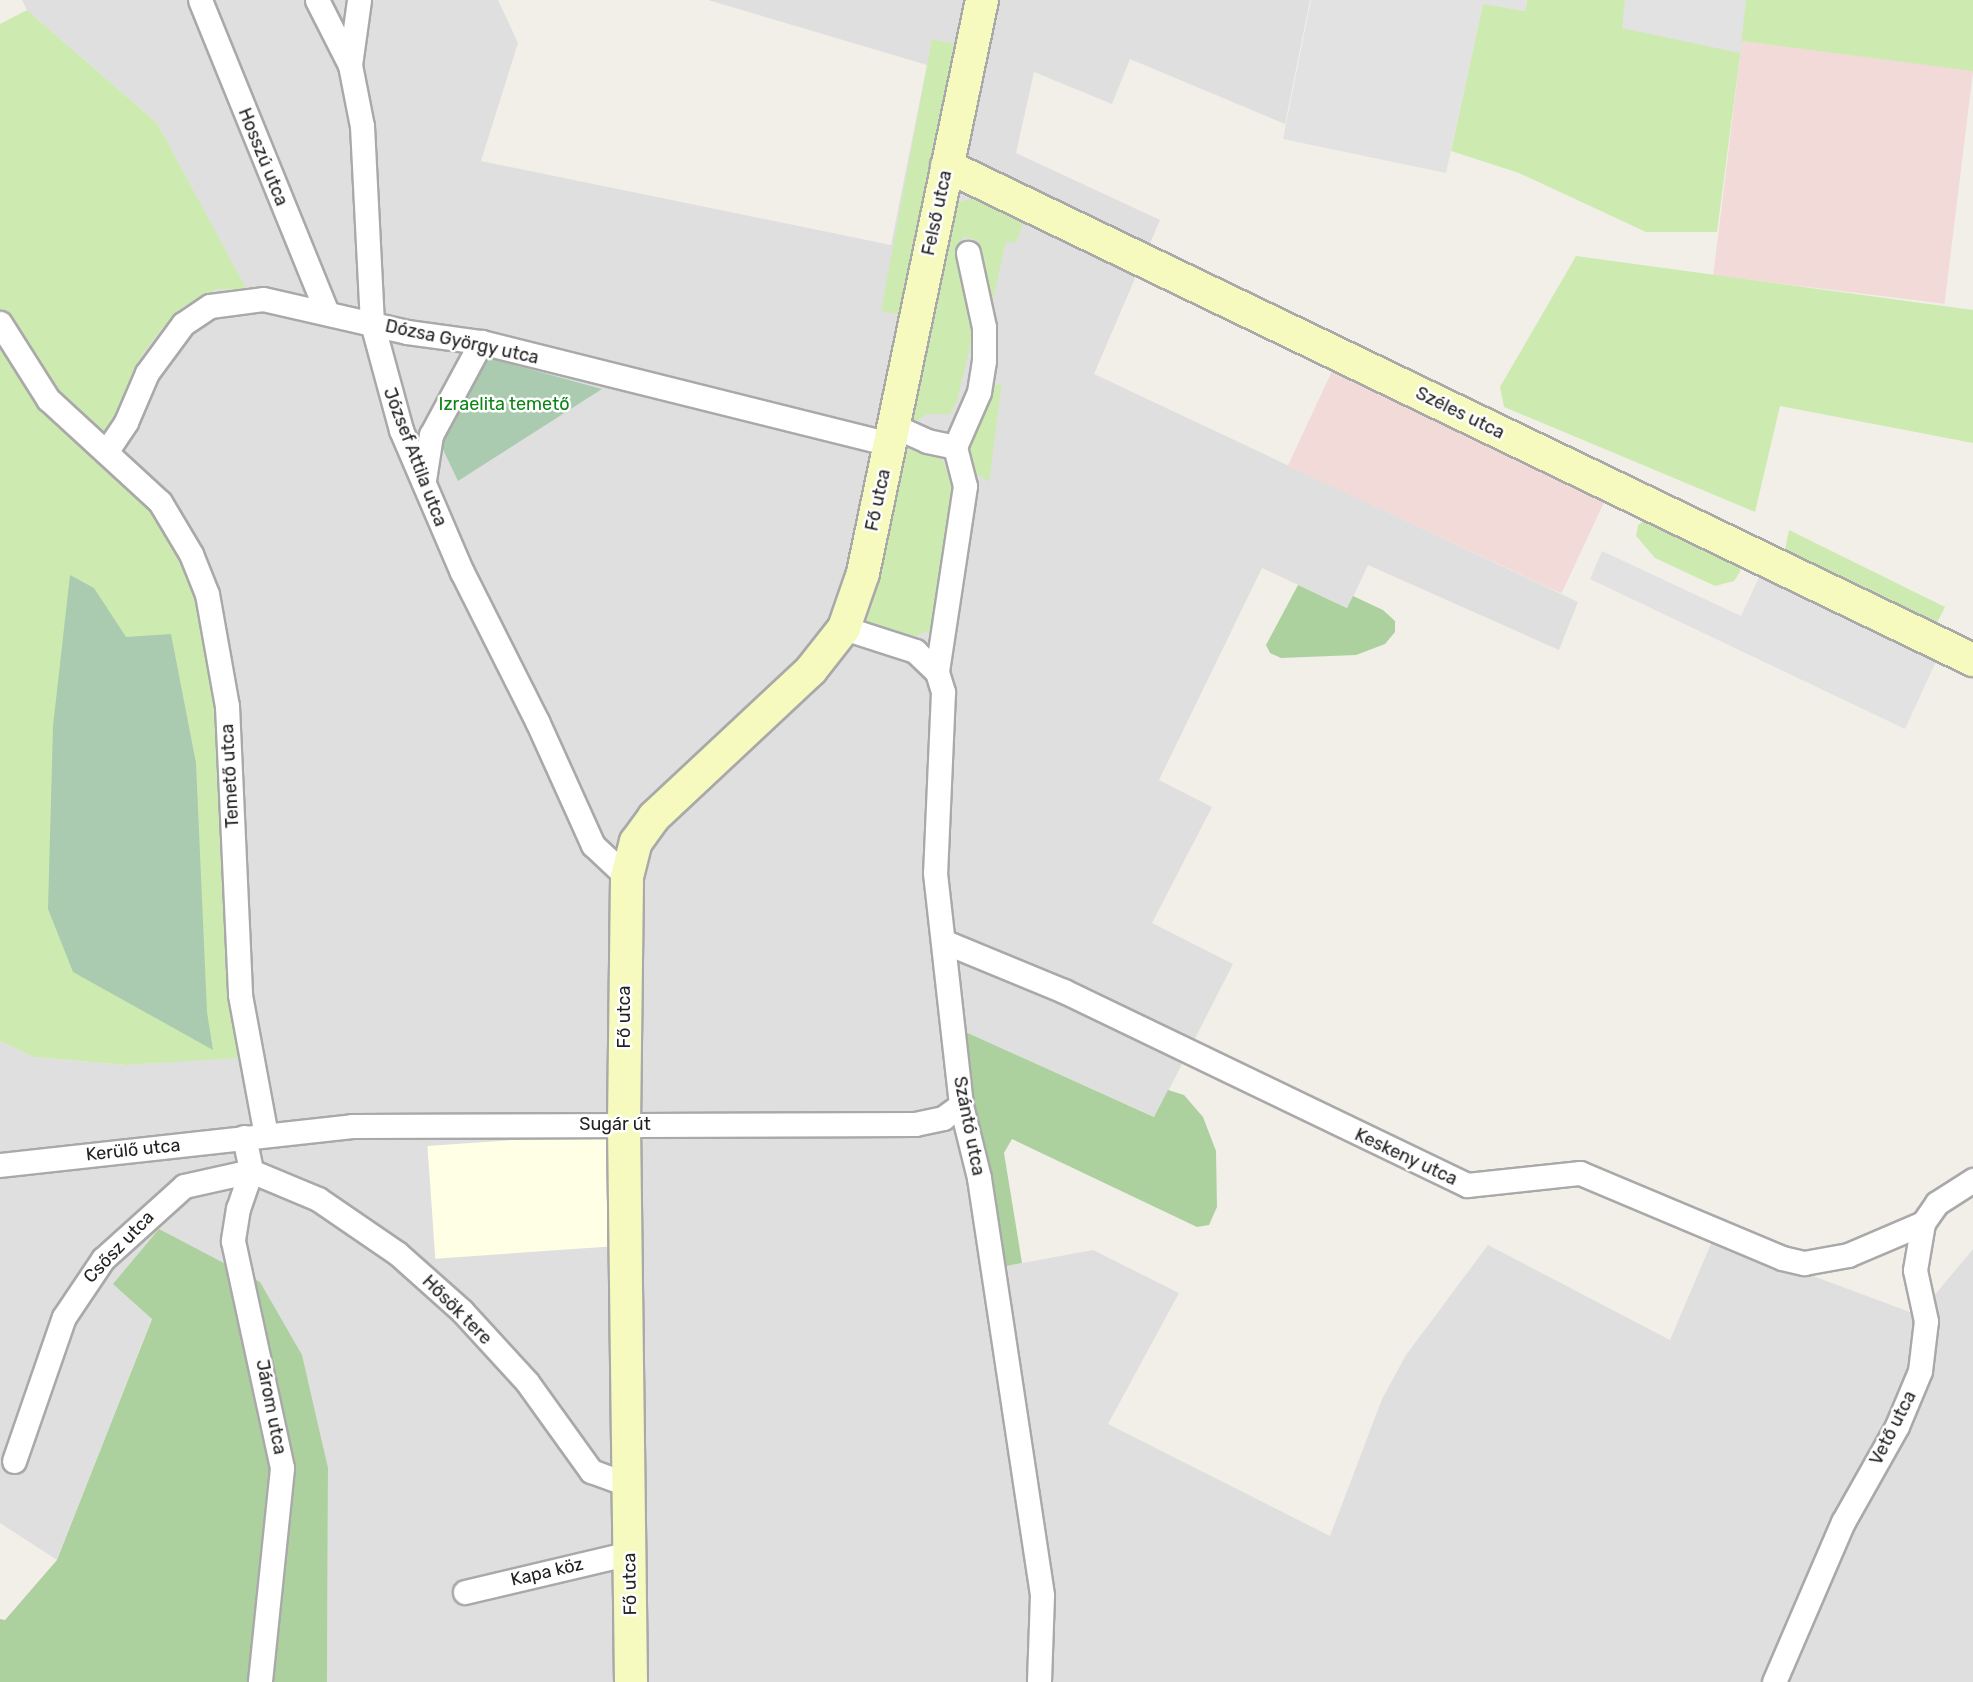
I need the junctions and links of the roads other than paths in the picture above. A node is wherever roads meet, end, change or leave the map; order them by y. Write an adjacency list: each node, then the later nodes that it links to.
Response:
1 (200, 0): 8 (street, Hosszú utca)
2 (317, 0): 5 (street, József Attila utca)
3 (359, 0): 5 (street)
4 (982, 0): 6 (street, Felső utca)
5 (350, 65): 10 (street, József Attila utca)
6 (947, 166): 12 (street, Felső utca); 17 (street, Széles utca)
7 (968, 253): 13 (street)
8 (327, 313): 10 (street, Dózsa György utca); 14 (street, Dózsa György utca)
9 (0, 323): 14 (street, Temető utca)
10 (372, 323): 11 (street, Dózsa György utca); 15 (street, József Attila utca)
11 (481, 342): 12 (street, Dózsa György utca); 15 (street)
12 (892, 435): 13 (street); 16 (street, Fő utca)
13 (955, 447): 18 (street)
14 (106, 452): 23 (street, Temető utca)
15 (425, 490): 19 (street, József Attila utca)
16 (845, 628): 18 (street); 19 (street, Fő utca)
17 (1973, 660)
18 (937, 673): 20 (street, Szántó utca)
19 (626, 877): 22 (street, Fő utca)
20 (945, 942): 21 (street, Szántó utca); 27 (street, Keskeny utca)
21 (961, 1105): 22 (street, Sugár út); 34 (street, Szántó utca)
22 (624, 1125): 23 (street, Sugár út); 29 (street, Fő utca)
23 (255, 1136): 24 (street, Kerülő utca); 25 (street, Járom utca)
24 (0, 1165)
25 (251, 1171): 28 (street, Csősz utca); 29 (street, Hősök tere); 32 (street, Járom utca)
26 (1973, 1180): 27 (street)
27 (1923, 1223): 35 (street, Vető utca)
28 (15, 1461)
29 (629, 1485): 30 (street, Fő utca)
30 (630, 1553): 31 (street, Kapa köz); 33 (street, Fő utca)
31 (465, 1592)
32 (260, 1682)
33 (631, 1682)
34 (1039, 1682)
35 (1774, 1682)

